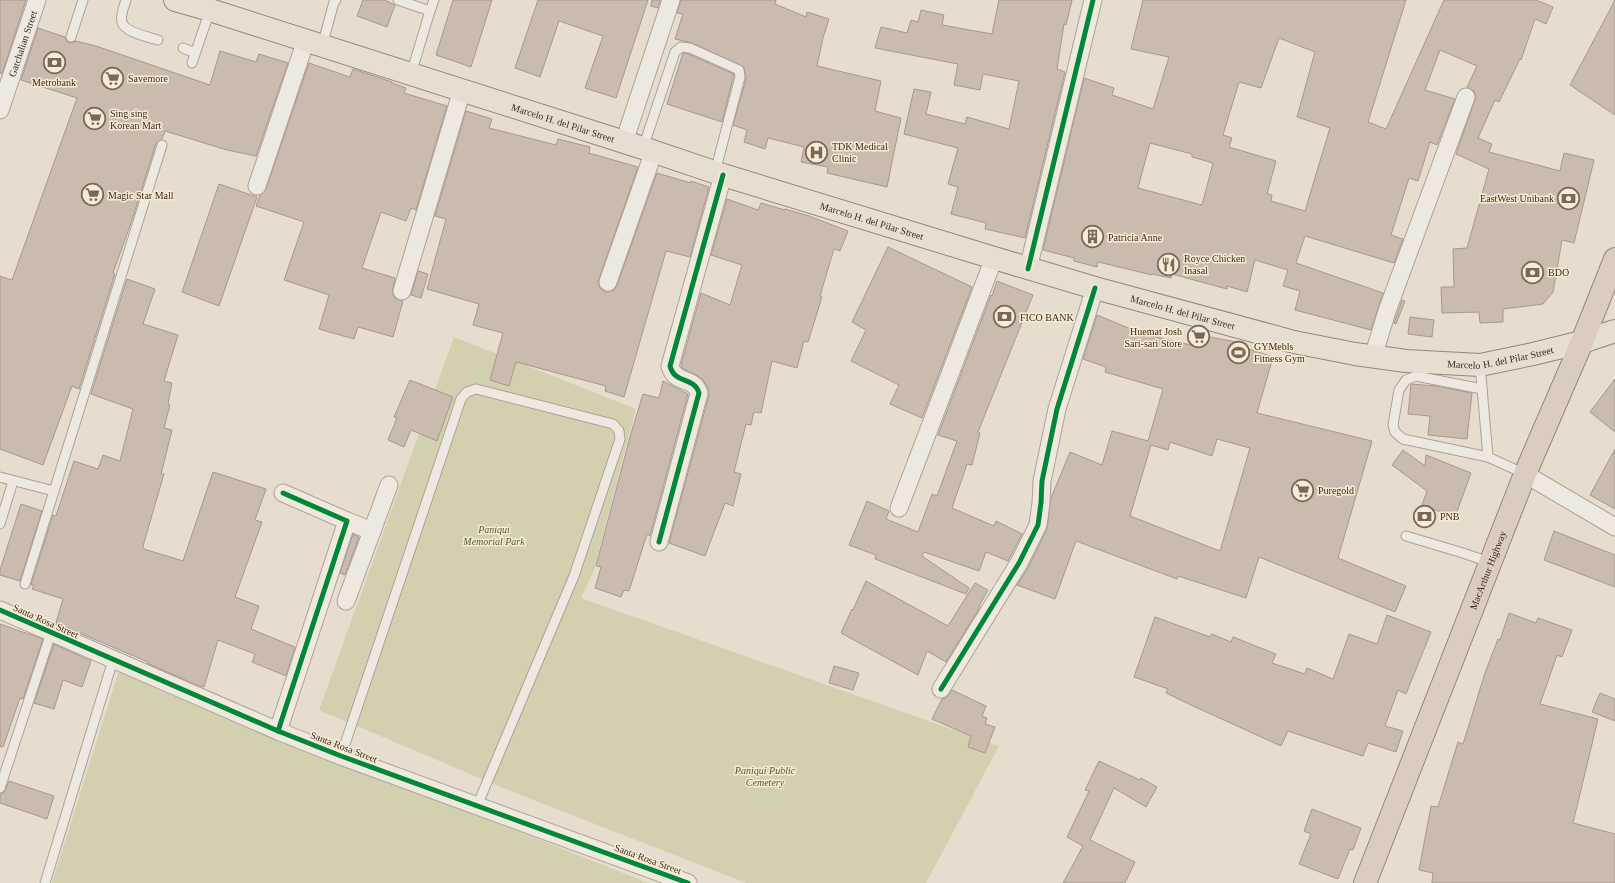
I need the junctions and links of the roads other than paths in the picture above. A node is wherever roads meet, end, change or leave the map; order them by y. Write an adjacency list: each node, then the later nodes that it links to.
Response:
1 (37, 0): 21 (street, Gatchalian Street)
2 (83, 0): 12 (lane)
3 (126, 0): 13 (lane)
4 (175, 0): 10 (main road, Marcelo H. del Pilar Street)
5 (336, 0): 14 (lane)
6 (398, 0): 11 (lane)
7 (434, 0): 11 (lane)
8 (671, 0): 23 (street)
9 (1093, 0): 28 (street)
10 (210, 10): 14 (main road, Marcelo H. del Pilar Street); 16 (lane)
11 (430, 11): 18 (lane)
12 (71, 37)
13 (158, 40)
14 (314, 43): 18 (main road, Marcelo H. del Pilar Street); 25 (street)
15 (183, 48): 16 (lane)
16 (195, 53): 17 (lane)
17 (192, 63)
18 (411, 74): 19 (main road, Marcelo H. del Pilar Street)
19 (462, 90): 23 (main road, Marcelo H. del Pilar Street); 31 (street)
20 (1466, 97): 34 (street)
21 (0, 110)
22 (162, 145): 42 (lane)
23 (641, 147): 24 (main road, Marcelo H. del Pilar Street); 24 (lane); 29 (street)
24 (719, 174): 26 (main road, Marcelo H. del Pilar Street); 50 (street)
25 (257, 186)
26 (994, 258): 28 (main road, Marcelo H. del Pilar Street); 44 (street)
27 (1615, 259): 33 (highway, MacArthur Highway)
28 (1028, 269): 30 (main road, Marcelo H. del Pilar Street)
29 (608, 282)
30 (1095, 288): 34 (main road, Marcelo H. del Pilar Street); 57 (street)
31 (402, 291)
32 (1615, 331): 33 (main road, Marcelo H. del Pilar Street)
33 (1582, 342): 35 (main road, Marcelo H. del Pilar Street); 38 (highway, MacArthur Highway)
34 (1373, 357): 35 (main road, Marcelo H. del Pilar Street)
35 (1480, 365): 36 (lane)
36 (1482, 389): 37 (lane); 37 (lane)
37 (1488, 457): 38 (lane)
38 (1525, 474): 47 (street); 51 (highway, MacArthur Highway)
39 (0, 477): 40 (lane)
40 (13, 481): 42 (lane); 46 (lane)
41 (389, 484): 48 (street)
42 (54, 491): 52 (lane)
43 (283, 494): 45 (street)
44 (899, 508)
45 (347, 521): 48 (street); 58 (street)
46 (0, 524)
47 (1615, 527)
48 (372, 531): 53 (street)
49 (1406, 536): 51 (lane)
50 (659, 542)
51 (1489, 562): 64 (highway, MacArthur Highway)
52 (25, 584)
53 (346, 602)
54 (0, 610): 55 (street, Santa Rosa Street)
55 (51, 633): 56 (street, Santa Rosa Street); 60 (lane)
56 (113, 660): 58 (street, Santa Rosa Street); 62 (lane)
57 (941, 689)
58 (278, 731): 59 (street, Santa Rosa Street)
59 (341, 756): 61 (street, Santa Rosa Street); 61 (lane)
60 (0, 788)
61 (477, 806): 63 (street, Santa Rosa Street)
62 (45, 883)
63 (688, 883)
64 (1364, 883)

